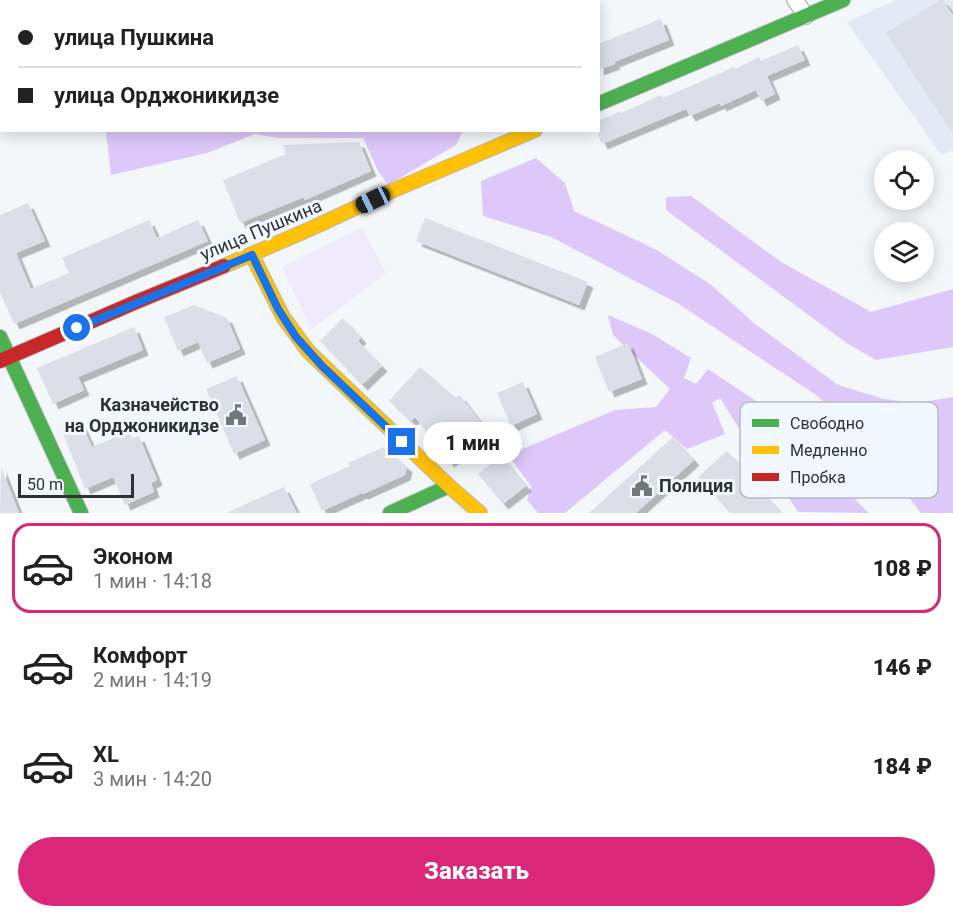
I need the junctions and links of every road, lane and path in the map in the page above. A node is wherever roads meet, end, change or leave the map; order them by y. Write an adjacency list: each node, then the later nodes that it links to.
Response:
1 (795, 0): 3 (street)
2 (843, 0): 3 (street)
3 (806, 16): 4 (street)
4 (600, 103)
5 (530, 132): 6 (street, улица Пушкина)
6 (252, 255): 8 (street, улица Пушкина); 9 (street)
7 (0, 337): 8 (street)
8 (5, 359): 10 (street)
9 (449, 486): 11 (street); 12 (street)
10 (81, 513)
11 (390, 513)
12 (480, 513)

